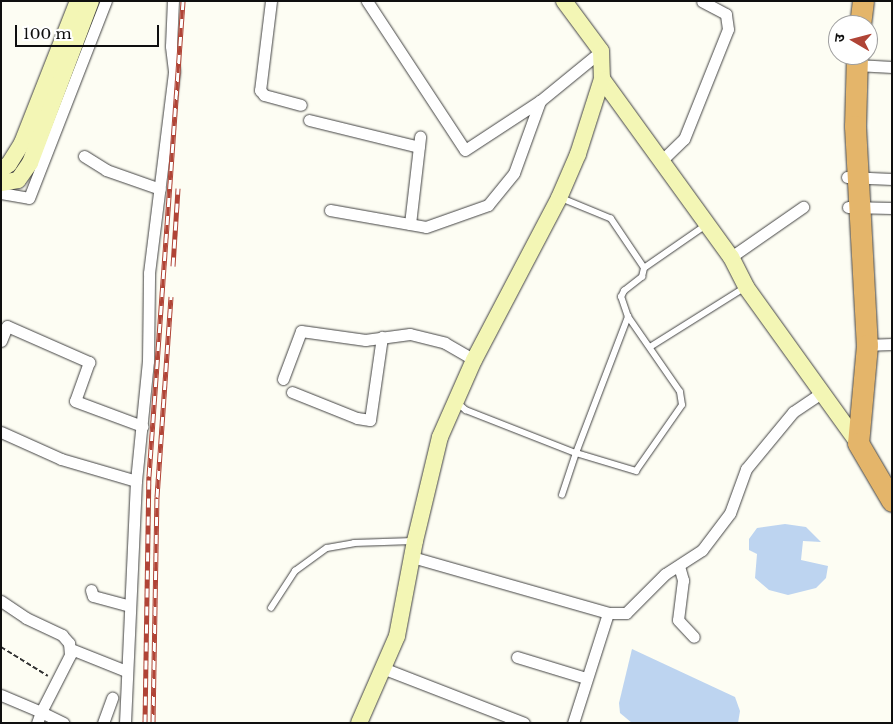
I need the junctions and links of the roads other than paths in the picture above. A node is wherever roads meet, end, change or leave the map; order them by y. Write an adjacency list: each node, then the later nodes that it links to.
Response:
1 (78, 1): 23 (street)
2 (91, 1): 26 (street)
3 (106, 1): 28 (street)
4 (173, 1): 27 (street)
5 (271, 1): 19 (street)
6 (367, 1): 18 (street)
7 (564, 1): 13 (street)
8 (702, 1): 22 (street)
9 (853, 1): 11 (highway)
10 (863, 1): 12 (highway)
11 (851, 15)
12 (861, 15)
13 (601, 51): 17 (street); 18 (street)
14 (878, 64): 16 (street)
15 (854, 65): 24 (highway)
16 (892, 67)
17 (602, 79): 22 (street); 29 (street)
18 (540, 101): 34 (street)
19 (301, 105)
20 (309, 120): 34 (street)
21 (84, 156): 27 (street)
22 (660, 162): 35 (street)
23 (1, 170)
24 (852, 177): 25 (street); 31 (highway)
25 (892, 179)
26 (1, 183)
27 (160, 189): 50 (street)
28 (1, 193)
29 (559, 198): 37 (lane); 45 (street)
30 (803, 207): 36 (street)
31 (853, 207): 32 (street); 43 (highway)
32 (892, 208)
33 (330, 210): 34 (street)
34 (410, 224)
35 (706, 225): 36 (street); 37 (lane)
36 (731, 257): 38 (street)
37 (644, 268): 39 (lane)
38 (746, 287): 44 (lane); 48 (street)
39 (628, 317): 44 (lane); 53 (lane)
40 (382, 337): 45 (street); 46 (street); 47 (street)
41 (1, 340): 50 (street)
42 (892, 344): 43 (street)
43 (863, 345): 52 (highway)
44 (650, 347): 53 (lane)
45 (474, 360): 49 (street)
46 (283, 379)
47 (292, 392)
48 (823, 392): 52 (street); 58 (street)
49 (456, 401): 53 (lane); 57 (street)
50 (142, 426): 54 (street)
51 (1, 432): 54 (street)
52 (858, 443): 56 (highway)
53 (576, 453): 55 (lane)
54 (136, 481): 61 (street)
55 (562, 495)
56 (892, 501)
57 (413, 549): 62 (lane); 63 (street); 67 (street)
58 (679, 566): 63 (street); 64 (street)
59 (91, 590): 61 (street)
60 (1, 601): 65 (street)
61 (130, 606): 68 (street)
62 (271, 608)
63 (608, 613): 69 (street)
64 (694, 636)
65 (71, 649): 68 (street); 72 (street)
66 (517, 657): 69 (street)
67 (385, 669): 76 (street); 77 (street)
68 (126, 671): 75 (street)
69 (586, 678): 78 (street)
70 (1, 695): 72 (street)
71 (112, 698): 74 (street)
72 (39, 718): 73 (street)
73 (64, 723)
74 (103, 723)
75 (125, 723)
76 (359, 723)
77 (524, 723)
78 (573, 723)

